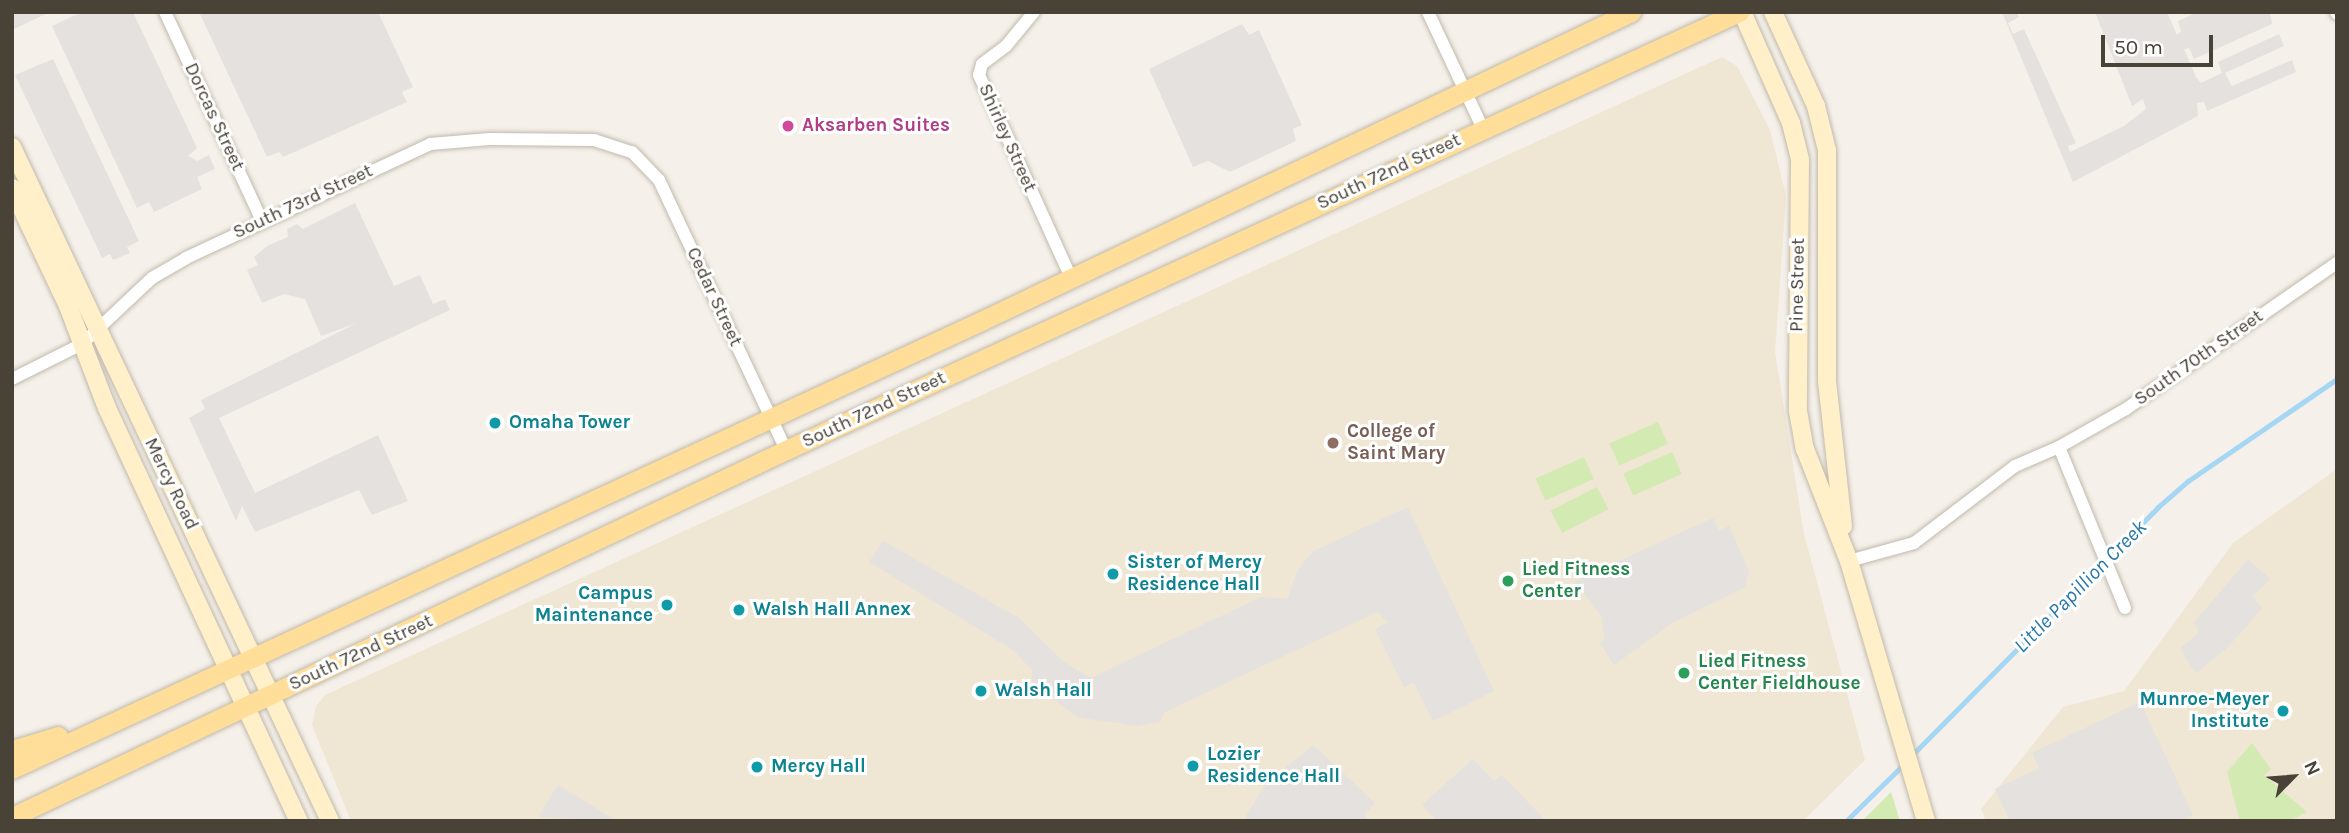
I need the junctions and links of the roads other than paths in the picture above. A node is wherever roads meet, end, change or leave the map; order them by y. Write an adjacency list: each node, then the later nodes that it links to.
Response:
1 (165, 12): 12 (street, Dorcas Street)
2 (1034, 12): 14 (street, Shirley Street)
3 (1428, 12): 7 (street)
4 (1631, 12): 7 (main road, South 72nd Street)
5 (1741, 12): 8 (main road, South 72nd Street); 21 (main road, Pine Street)
6 (1773, 12): 21 (main road, Pine Street)
7 (1465, 90): 8 (street); 14 (main road, South 72nd Street)
8 (1483, 129): 20 (main road, South 72nd Street)
9 (12, 147): 15 (main road, Mercy Road)
10 (632, 152): 12 (street, South 73rd Street); 18 (street, Cedar Street)
11 (12, 188): 16 (main road, Mercy Road)
12 (262, 221): 15 (street, South 73rd Street)
13 (2337, 263): 19 (street, South 70th Street)
14 (1071, 278): 18 (main road, South 72nd Street)
15 (99, 332): 16 (street, South 73rd Street); 23 (main road, Mercy Road)
16 (82, 344): 17 (street, South 73rd Street); 24 (main road, Mercy Road)
17 (12, 379)
18 (771, 418): 20 (street, Cedar Street); 23 (main road, South 72nd Street)
19 (2059, 447): 21 (street, South 70th Street); 22 (street)
20 (786, 450): 25 (main road, South 72nd Street)
21 (1849, 561): 33 (main road, Pine Street)
22 (2125, 608)
23 (253, 656): 24 (main road, South 72nd Street); 25 (main road, Mercy Road)
24 (228, 667): 26 (main road, Mercy Road); 27 (main road, South 72nd Street)
25 (271, 695): 26 (main road, South 72nd Street); 32 (main road, Mercy Road)
26 (246, 706): 30 (main road, South 72nd Street); 31 (main road, Mercy Road)
27 (123, 716): 28 (main road); 29 (main road, South 72nd Street)
28 (12, 750)
29 (12, 769)
30 (12, 817)
31 (299, 821)
32 (330, 821)
33 (1926, 821)

